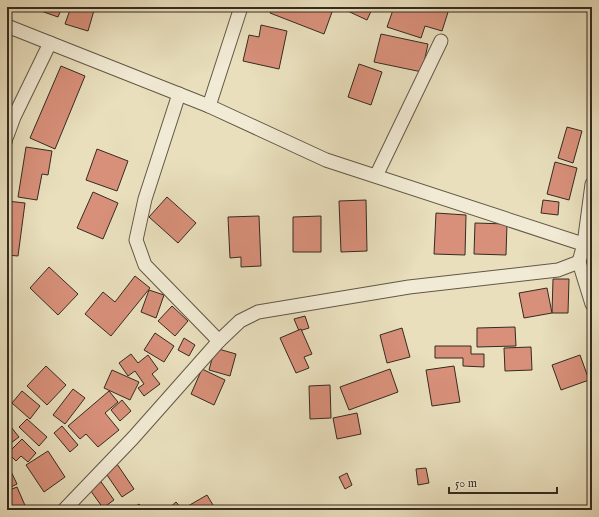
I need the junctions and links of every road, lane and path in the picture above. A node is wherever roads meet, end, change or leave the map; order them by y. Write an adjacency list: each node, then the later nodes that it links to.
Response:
1 (241, 7): 6 (street)
2 (7, 26): 4 (street)
3 (441, 41): 8 (street)
4 (50, 43): 5 (street); 7 (street)
5 (179, 94): 6 (street); 13 (street)
6 (209, 106): 8 (street)
7 (7, 136)
8 (376, 176): 10 (street)
9 (592, 184): 10 (street)
10 (588, 246): 11 (street)
11 (579, 262): 12 (street); 13 (street)
12 (592, 304)
13 (219, 341): 14 (street)
14 (64, 510)

